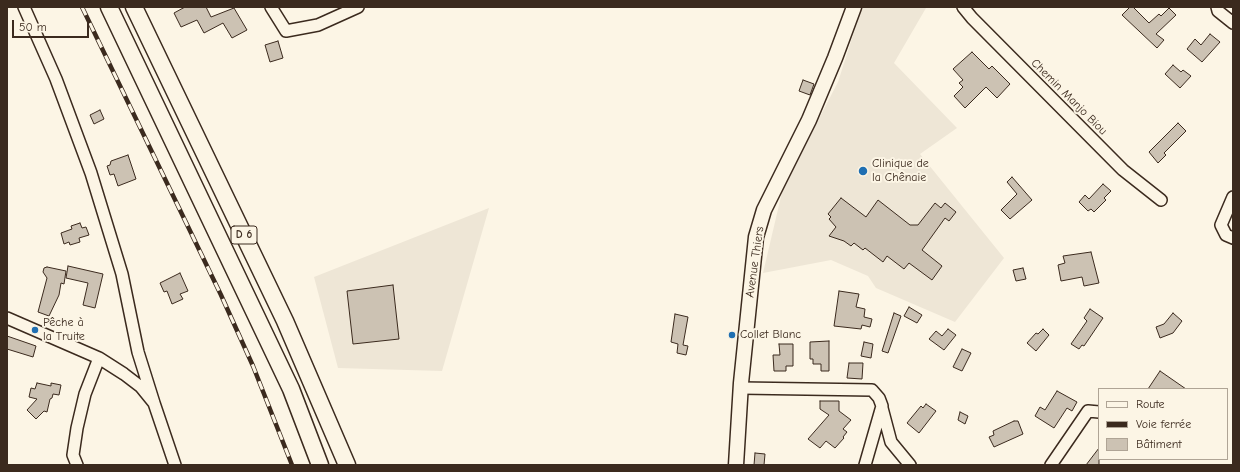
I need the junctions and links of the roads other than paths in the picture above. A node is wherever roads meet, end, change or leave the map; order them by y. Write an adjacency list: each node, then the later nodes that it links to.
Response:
1 (24, 7): 16 (street)
2 (109, 7): 21 (highway, D 6)
3 (134, 7): 22 (highway, D 6)
4 (271, 7): 5 (street)
5 (358, 7)
6 (854, 7): 15 (main road, Avenue Thiers)
7 (963, 7): 11 (street, Chemin Manjo Biou)
8 (1217, 7): 9 (street)
9 (1233, 23)
10 (1233, 197): 12 (street)
11 (1161, 200)
12 (1233, 238)
13 (7, 318): 14 (street)
14 (99, 358): 16 (street); 19 (street)
15 (741, 388): 17 (street); 23 (main road, Avenue Thiers)
16 (154, 403): 20 (street)
17 (882, 406): 24 (street); 25 (street)
18 (1098, 412): 26 (street)
19 (77, 465)
20 (175, 465)
21 (320, 465)
22 (347, 465)
23 (736, 465)
24 (865, 465)
25 (910, 465)
26 (1051, 465)

